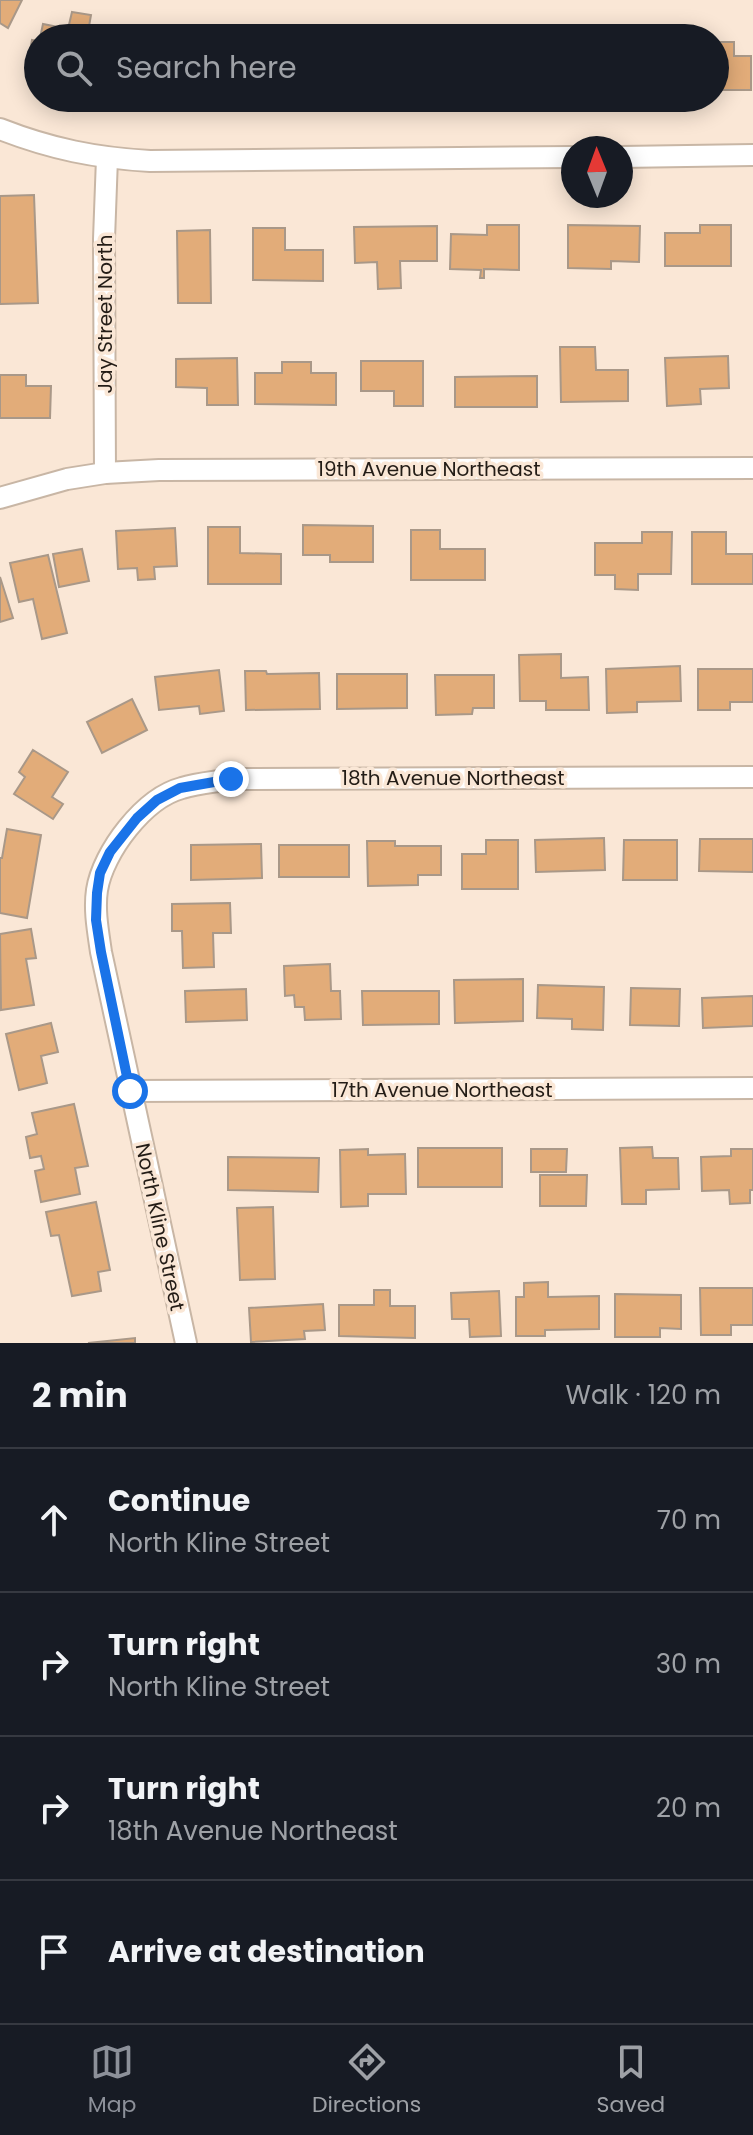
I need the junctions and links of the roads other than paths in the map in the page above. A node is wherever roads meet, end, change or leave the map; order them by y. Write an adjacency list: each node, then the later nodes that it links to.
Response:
1 (0, 129): 5 (street)
2 (753, 155): 4 (street)
3 (561, 157): 5 (street)
4 (633, 157)
5 (107, 158): 7 (street, Jay Street North)
6 (753, 468): 7 (street, 19th Avenue Northeast)
7 (105, 473): 8 (street)
8 (0, 498)
9 (753, 777): 10 (street, 18th Avenue Northeast)
10 (157, 800): 12 (street, North Kline Street)
11 (753, 1088): 12 (street, 17th Avenue Northeast)
12 (130, 1091): 13 (street, North Kline Street)
13 (186, 1343)

